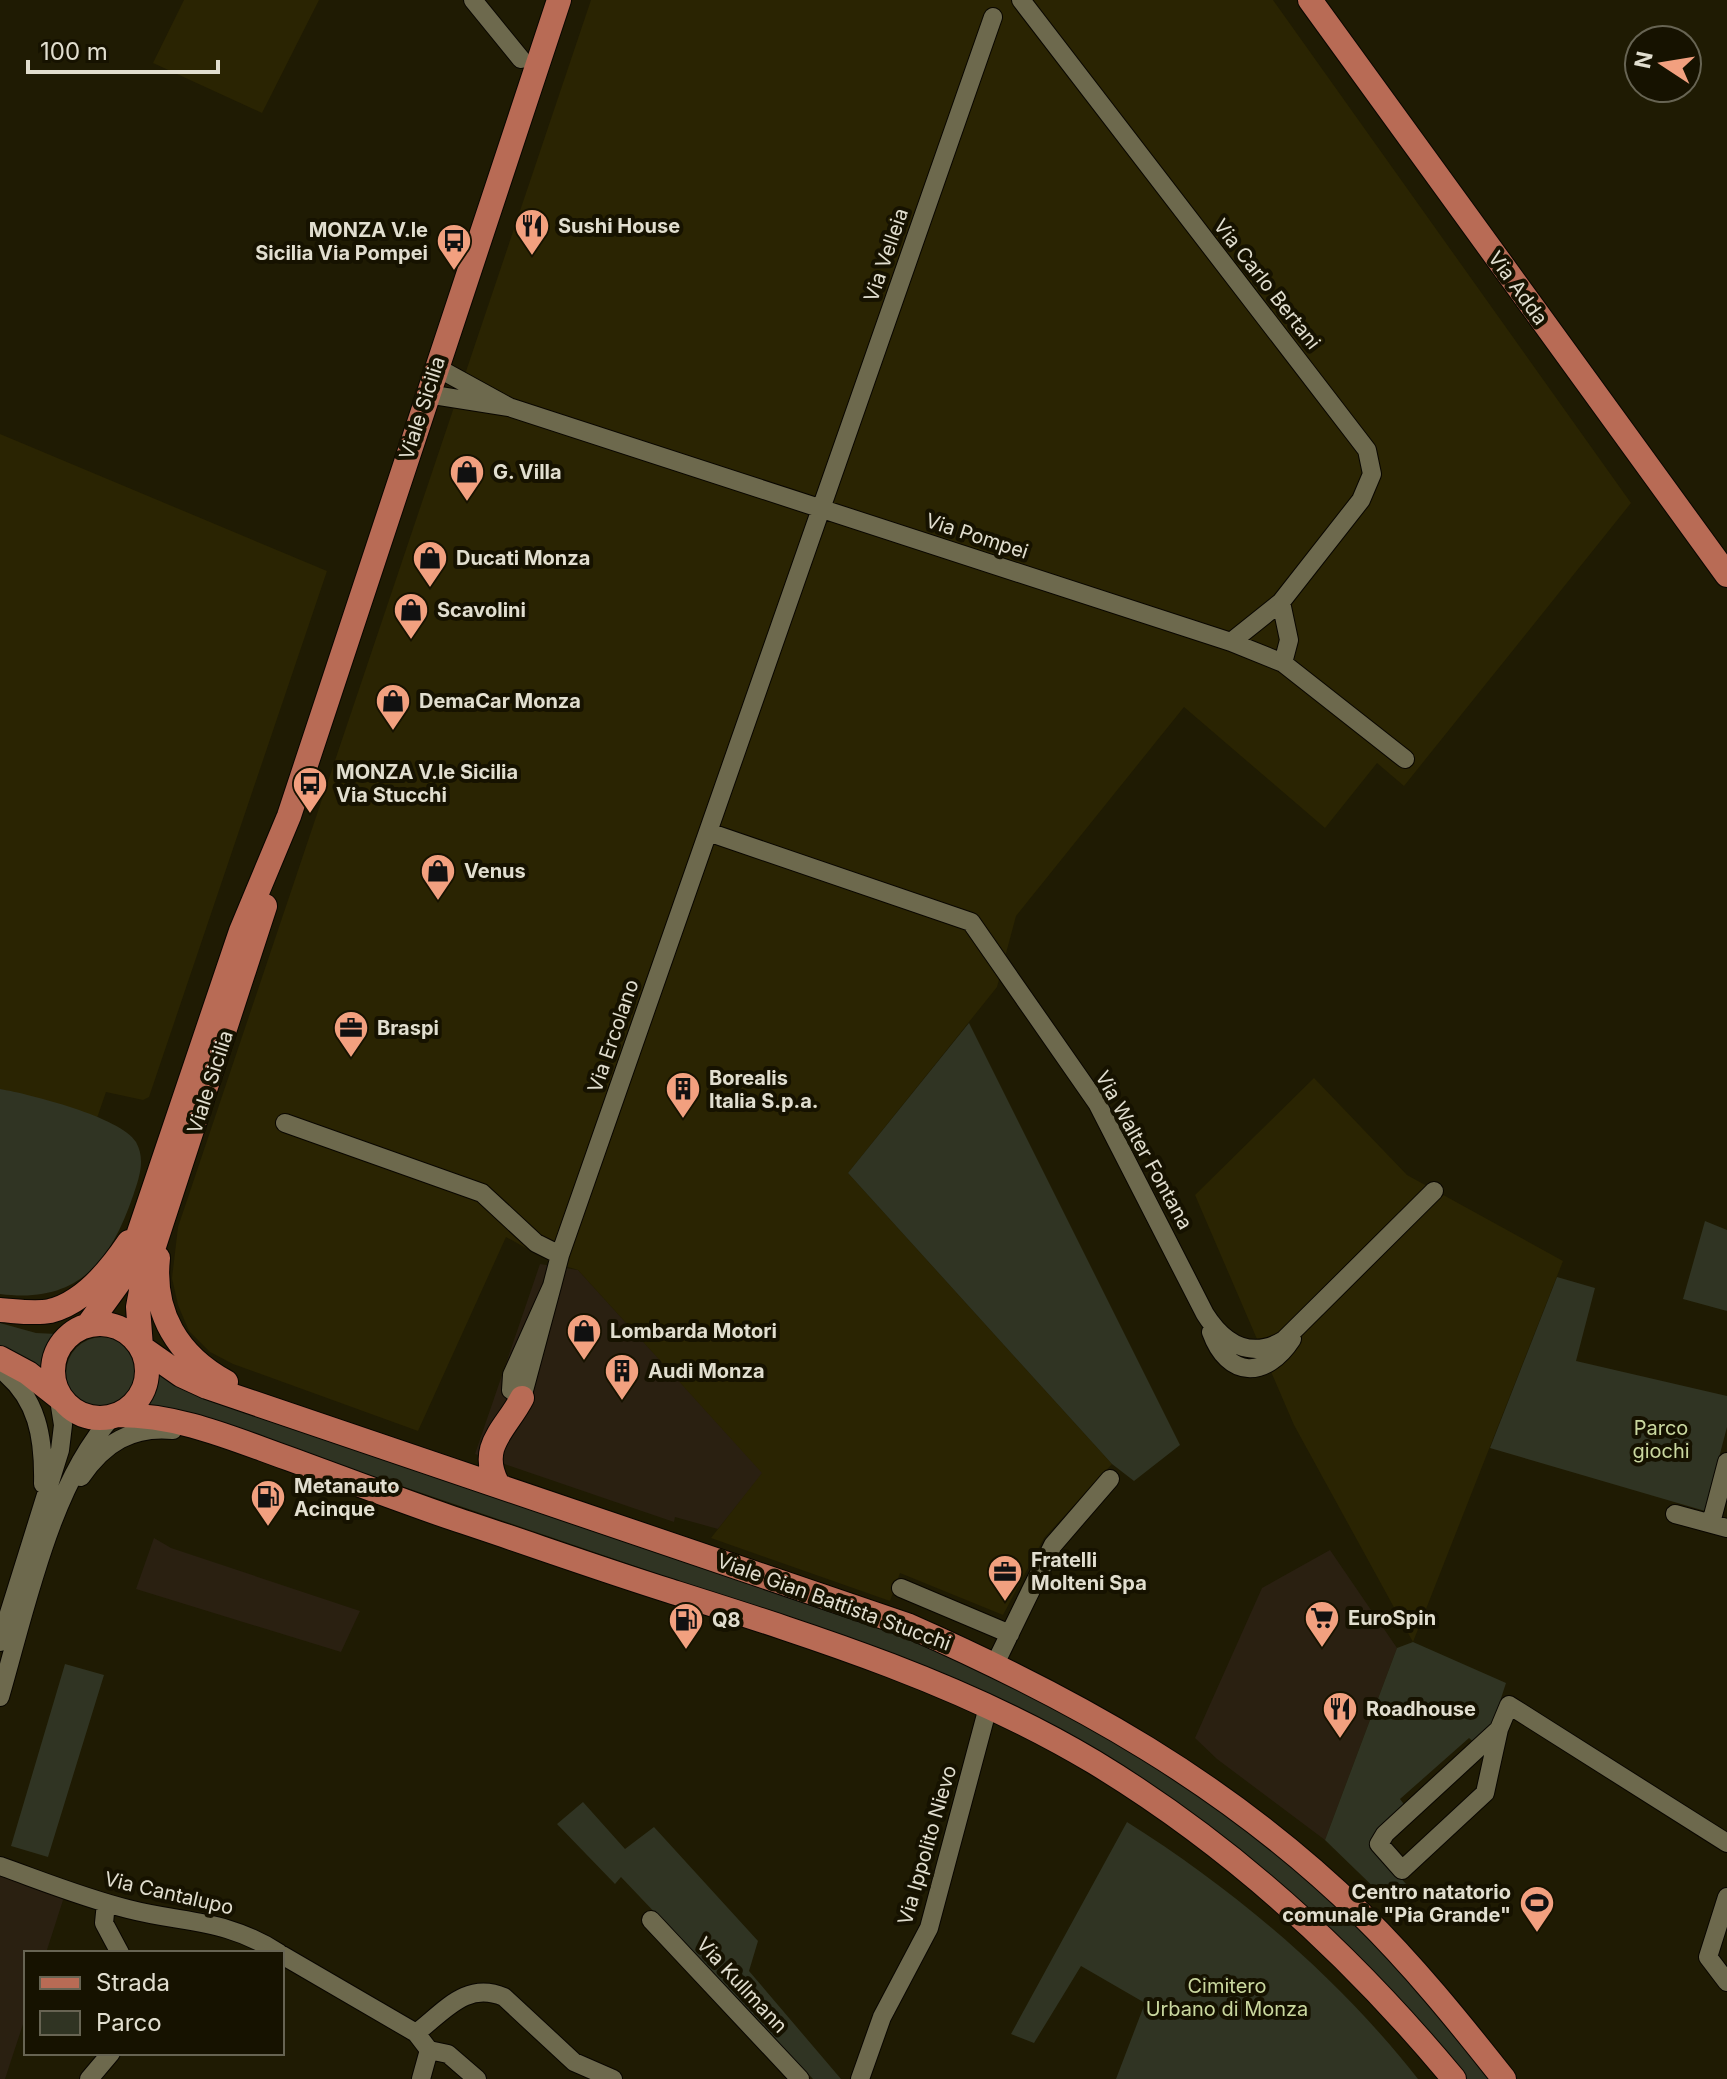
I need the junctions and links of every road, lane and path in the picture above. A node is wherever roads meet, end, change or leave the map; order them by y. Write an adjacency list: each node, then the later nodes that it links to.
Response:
1 (473, 0): 6 (street)
2 (559, 0): 7 (main road, Viale Sicilia)
3 (1021, 0): 12 (street, Via Carlo Bertani)
4 (1310, 0): 11 (main road, Via Adda)
5 (993, 17): 10 (street, Via Velleia)
6 (521, 59)
7 (436, 367): 8 (main road, Viale Sicilia); 9 (street, Via Pompei)
8 (427, 394): 9 (street, Via Pompei); 16 (main road, Viale Sicilia)
9 (509, 407): 10 (street, Via Pompei)
10 (821, 509): 13 (street, Via Pompei); 17 (street, Via Ercolano)
11 (1727, 575)
12 (1281, 602): 13 (street, Via Carlo Bertani); 14 (street)
13 (1231, 642): 14 (street, Via Pompei)
14 (1283, 663): 15 (street, Via Pompei)
15 (1405, 759)
16 (289, 816): 19 (main road, Viale Sicilia); 21 (main road, Viale Sicilia)
17 (708, 832): 20 (street, Via Walter Fontana); 22 (street, Via Ercolano)
18 (285, 1123): 22 (street)
19 (178, 1180): 25 (main road, Viale Sicilia); 30 (main road)
20 (1434, 1191)
21 (149, 1209): 23 (main road); 24 (main road, Viale Sicilia)
22 (560, 1255): 29 (street, Via Ercolano)
23 (0, 1313): 24 (main road, Viale Gian Battista Stucchi)
24 (84, 1326): 25 (main road, Viale Gian Battista Stucchi); 28 (main road)
25 (141, 1347): 30 (main road, Viale Gian Battista Stucchi); 31 (main road)
26 (0, 1358): 28 (main road, Viale Gian Battista Stucchi)
27 (0, 1369): 38 (street)
28 (61, 1397): 31 (main road, Viale Gian Battista Stucchi); 38 (street)
29 (522, 1398): 35 (main road)
30 (277, 1410): 35 (main road, Viale Gian Battista Stucchi)
31 (116, 1415): 32 (main road, Viale Gian Battista Stucchi); 38 (street)
32 (268, 1452): 38 (street); 44 (main road, Viale Gian Battista Stucchi)
33 (1727, 1462): 37 (street)
34 (1110, 1479): 40 (street)
35 (497, 1483): 42 (main road, Viale Gian Battista Stucchi)
36 (1675, 1514): 37 (street)
37 (1719, 1525)
38 (39, 1543): 41 (street); 43 (street)
39 (901, 1588): 40 (street)
40 (1010, 1634): 42 (street)
41 (0, 1642)
42 (995, 1664): 65 (main road, Viale Gian Battista Stucchi)
43 (0, 1697)
44 (988, 1707): 63 (street, Via Ippolito Nievo); 64 (main road, Viale Gian Battista Stucchi)
45 (1499, 1729): 45 (street); 46 (street)
46 (1727, 1843)
47 (0, 1866): 49 (street, Via Cantalupo)
48 (1727, 1897): 54 (street)
49 (106, 1903): 51 (street); 52 (street, Via Cantalupo)
50 (651, 1920): 62 (street, Via Kullmann)
51 (119, 1951)
52 (276, 1951)
53 (284, 1956): 55 (street, Via Cantalupo)
54 (1727, 1982)
55 (416, 2033): 56 (street, Via Cantalupo); 61 (street)
56 (429, 2050): 59 (street); 60 (street, Via Cantalupo)
57 (109, 2055): 58 (street)
58 (89, 2079)
59 (421, 2079)
60 (477, 2079)
61 (613, 2079)
62 (800, 2079)
63 (860, 2079)
64 (1454, 2079)
65 (1504, 2079)

